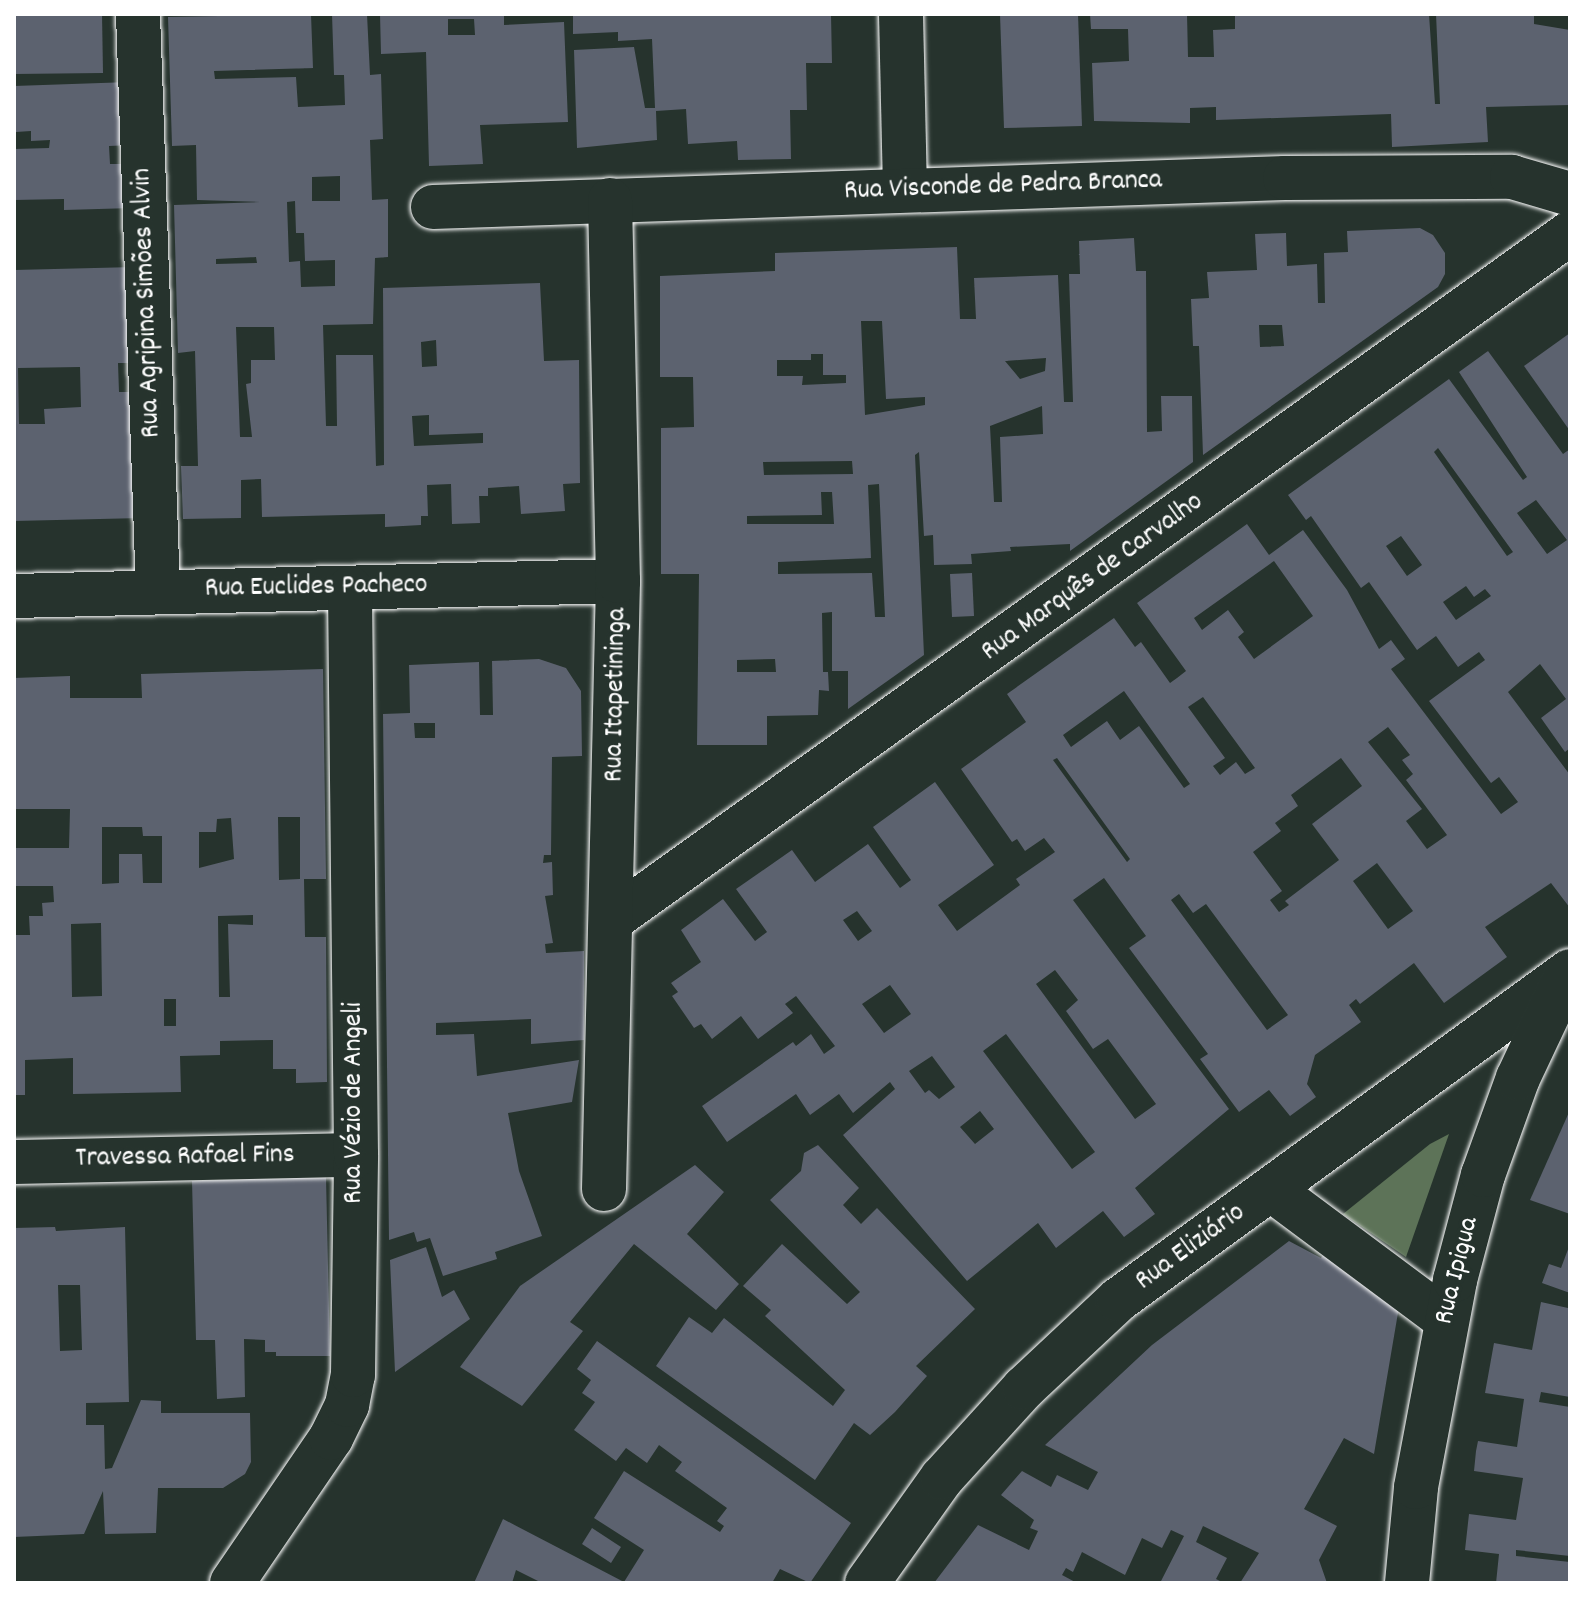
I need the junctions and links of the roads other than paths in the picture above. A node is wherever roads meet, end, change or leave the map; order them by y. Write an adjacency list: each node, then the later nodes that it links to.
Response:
1 (138, 14): 10 (street, Rua Agripina Simões Alvin)
2 (901, 14): 3 (street)
3 (905, 189): 4 (street, Rua Visconde de Pedra Branca); 5 (street, Rua Visconde de Pedra Branca)
4 (1570, 194)
5 (610, 200): 6 (street, Rua Visconde de Pedra Branca); 8 (street, Rua Itapetininga)
6 (433, 207)
7 (1570, 233): 12 (street, Rua Marquês de Carvalho)
8 (618, 581): 9 (street, Rua Euclides Pacheco); 12 (street, Rua Itapetininga)
9 (350, 588): 10 (street, Rua Euclides Pacheco); 14 (street, Rua Vézio de Angeli)
10 (158, 592): 11 (street, Rua Euclides Pacheco)
11 (14, 596)
12 (614, 918): 16 (street, Rua Itapetininga)
13 (1568, 972): 17 (street, Rua Eliziário); 18 (street, Rua Ipigua)
14 (356, 1155): 15 (street, Travessa Rafael Fins); 19 (street, Rua Vézio de Angeli)
15 (14, 1162)
16 (604, 1189)
17 (1272, 1190): 18 (street); 20 (street, Rua Eliziário)
18 (1445, 1319): 21 (street, Rua Ipigua)
19 (232, 1583)
20 (867, 1583)
21 (1407, 1583)

